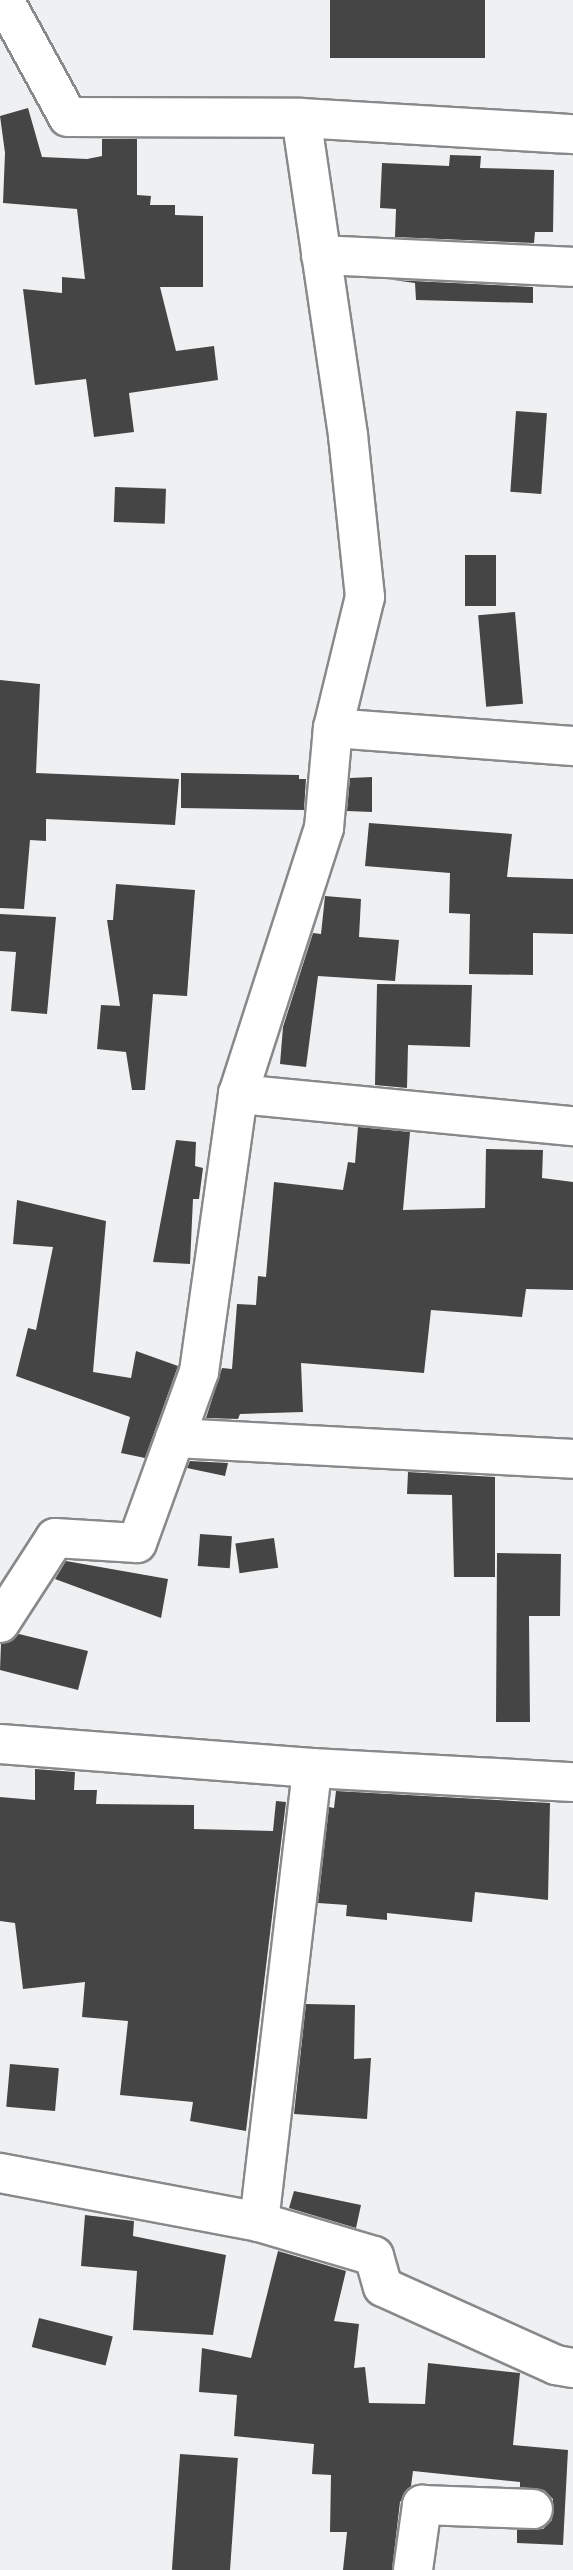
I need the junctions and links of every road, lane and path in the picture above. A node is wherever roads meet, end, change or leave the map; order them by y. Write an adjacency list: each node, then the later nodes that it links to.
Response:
1 (5, 0): 2 (street)
2 (301, 118): 3 (street); 4 (street)
3 (573, 134)
4 (321, 255): 5 (street); 6 (street)
5 (573, 267)
6 (333, 728): 7 (street); 8 (street)
7 (573, 746)
8 (238, 1094): 9 (street); 10 (street)
9 (573, 1126)
10 (175, 1438): 11 (street); 12 (street)
11 (573, 1460)
12 (0, 1623)
13 (0, 1744): 14 (street)
14 (312, 1768): 15 (street); 17 (street)
15 (573, 1782)
16 (0, 2173): 17 (street)
17 (259, 2222): 18 (street)
18 (573, 2368)
19 (533, 2509): 20 (street)
20 (413, 2570)

